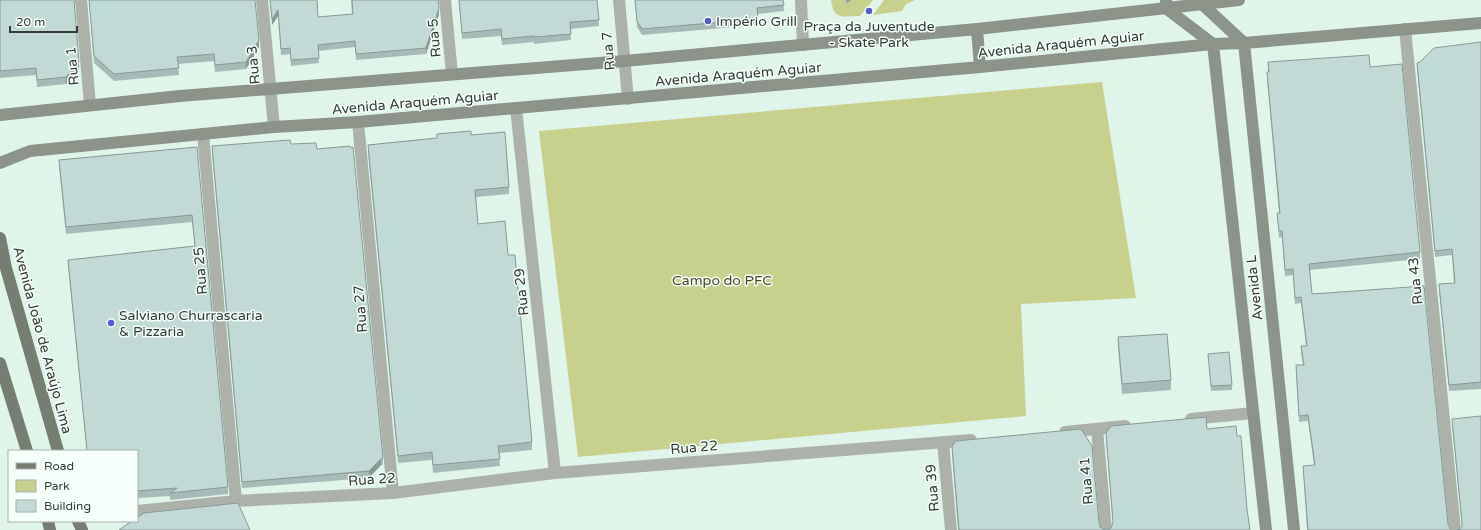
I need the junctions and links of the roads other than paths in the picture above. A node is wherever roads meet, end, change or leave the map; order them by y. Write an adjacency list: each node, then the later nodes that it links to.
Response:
1 (81, 0): 20 (street, Rua 1)
2 (262, 0): 18 (street, Rua 3)
3 (446, 0): 17 (street, Rua 5)
4 (619, 0): 15 (street, Rua 7)
5 (801, 0): 14 (street)
6 (1239, 0): 7 (street, Avenida Araquém Aguiar)
7 (1200, 2): 8 (street, Avenida Araquém Aguiar); 12 (street)
8 (1167, 4): 10 (street, Avenida Araquém Aguiar); 13 (street)
9 (1481, 23): 11 (street, Avenida Araquém Aguiar)
10 (977, 29): 14 (street, Avenida Araquém Aguiar); 16 (street)
11 (1406, 30): 12 (street, Avenida Araquém Aguiar); 46 (street, Rua 43)
12 (1244, 43): 13 (street, Avenida Araquém Aguiar); 45 (street, Avenida L)
13 (1213, 44): 16 (street, Avenida Araquém Aguiar); 29 (street, Avenida L)
14 (803, 45): 15 (street, Avenida Araquém Aguiar)
15 (624, 61): 17 (street, Avenida Araquém Aguiar); 19 (street, Rua 7)
16 (980, 67): 19 (street, Avenida Araquém Aguiar)
17 (452, 74): 18 (street, Avenida Araquém Aguiar)
18 (270, 89): 20 (street, Avenida Araquém Aguiar); 24 (street, Rua 3)
19 (628, 99): 21 (street, Avenida Araquém Aguiar)
20 (90, 105): 22 (street, Avenida Araquém Aguiar)
21 (516, 108): 23 (street, Avenida Araquém Aguiar); 38 (street, Rua 29)
22 (0, 115)
23 (358, 122): 24 (street, Avenida Araquém Aguiar); 39 (street, Rua 27)
24 (274, 128): 25 (street, Avenida Araquém Aguiar)
25 (203, 134): 26 (street, Avenida Araquém Aguiar); 40 (street, Rua 25)
26 (0, 163)
27 (0, 238): 37 (main road, Avenida João de Araújo Lima)
28 (0, 363): 36 (main road)
29 (1253, 413): 30 (street); 44 (street, Avenida L)
30 (1183, 420)
31 (1136, 425): 32 (street)
32 (1097, 429): 33 (street); 43 (street, Rua 41)
33 (1051, 433)
34 (981, 439): 35 (street, Rua 22)
35 (943, 442): 38 (street, Rua 22); 42 (street, Rua 39)
36 (26, 450)
37 (58, 450)
38 (555, 473): 39 (street, Rua 22)
39 (393, 493): 40 (street, Rua 22)
40 (236, 501): 41 (street, Rua 22)
41 (138, 511)
42 (951, 530)
43 (1106, 530)
44 (1266, 530)
45 (1294, 530)
46 (1455, 530)

